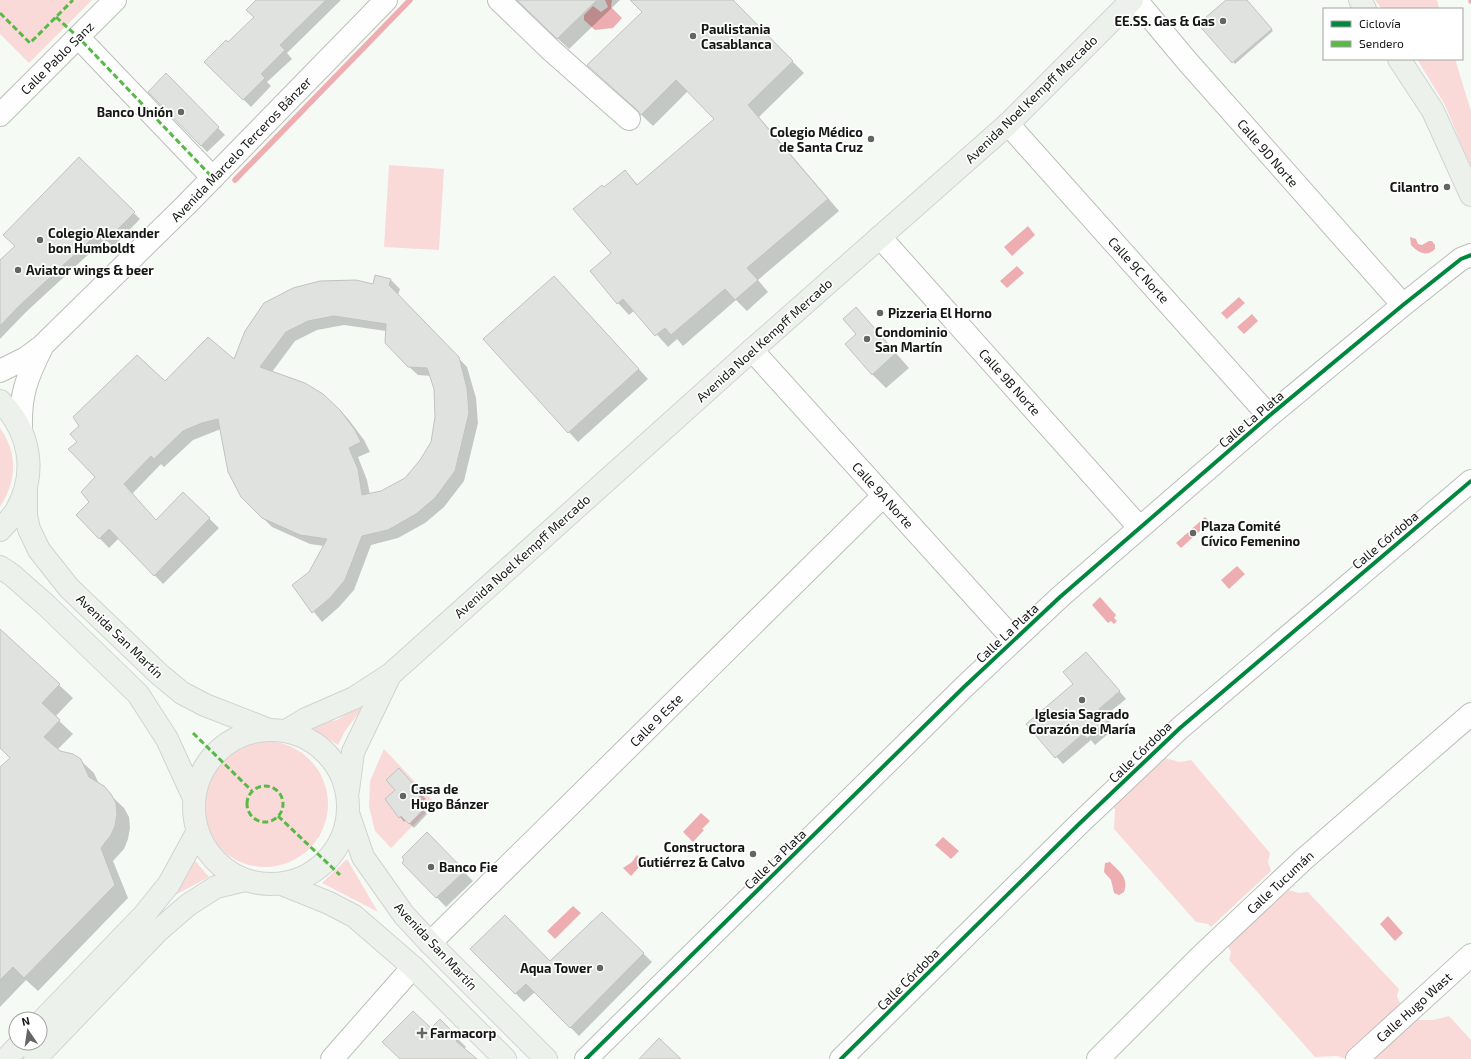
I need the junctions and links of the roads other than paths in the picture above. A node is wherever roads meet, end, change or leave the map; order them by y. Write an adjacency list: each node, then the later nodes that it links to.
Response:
1 (115, 0): 6 (street, Calle Pablo Sanz)
2 (386, 0): 11 (street, Avenida Marcelo Terceros Bánzer)
3 (499, 0): 9 (street)
4 (1132, 0): 10 (main road, Avenida Noel Kempff Mercado)
5 (1136, 0): 15 (street, Calle 9D Norte)
6 (78, 37): 8 (street, Calle Pablo Sanz); 11 (street)
7 (1400, 60): 12 (main road)
8 (0, 115)
9 (629, 119)
10 (1008, 124): 13 (main road, Avenida Noel Kempff Mercado); 20 (street, Calle 9C Norte)
11 (213, 178): 16 (street, Avenida Marcelo Terceros Bánzer)
12 (1471, 195)
13 (880, 237): 17 (main road, Avenida Noel Kempff Mercado); 25 (street, Calle 9B Norte)
14 (1471, 255): 15 (street, Calle La Plata)
15 (1402, 305): 20 (street, Calle La Plata)
16 (42, 346): 18 (street, Avenida Marcelo Terceros Bánzer); 21 (street, Avenida Marcelo Terceros Bánzer)
17 (752, 350): 24 (street, Calle 9A Norte); 29 (main road, Avenida Noel Kempff Mercado)
18 (0, 371)
19 (0, 401): 21 (main road)
20 (1269, 416): 25 (street, Calle La Plata)
21 (21, 428): 23 (main road)
22 (1471, 481): 49 (street, Calle Córdoba)
23 (26, 491): 26 (main road); 31 (main road, Avenida San Martín)
24 (883, 496): 28 (street, Calle 9A Norte); 38 (street, Calle 9 Este)
25 (1139, 527): 28 (street, Calle La Plata)
26 (0, 530)
27 (0, 567): 33 (main road)
28 (1014, 640): 48 (street, Calle La Plata)
29 (391, 674): 31 (main road, Avenida Noel Kempff Mercado); 32 (main road, Avenida Noel Kempff Mercado)
30 (1471, 714): 50 (street, Calle Tucumán)
31 (278, 731): 32 (main road, Avenida San Martín); 33 (main road)
32 (348, 790): 34 (main road)
33 (194, 798): 35 (main road)
34 (349, 816): 37 (main road); 38 (main road, Avenida San Martín)
35 (198, 831): 36 (main road); 41 (main road)
36 (245, 880): 37 (main road); 44 (main road)
37 (282, 884): 40 (main road)
38 (430, 943): 47 (main road, Avenida San Martín)
39 (1471, 955): 51 (street, Calle Hugo Wast)
40 (413, 967): 45 (street); 46 (main road)
41 (48, 1015)
42 (14, 1051): 43 (main road)
43 (6, 1059)
44 (34, 1059)
45 (332, 1059)
46 (505, 1059)
47 (546, 1059)
48 (586, 1059)
49 (841, 1059)
50 (1098, 1059)
51 (1357, 1059)

